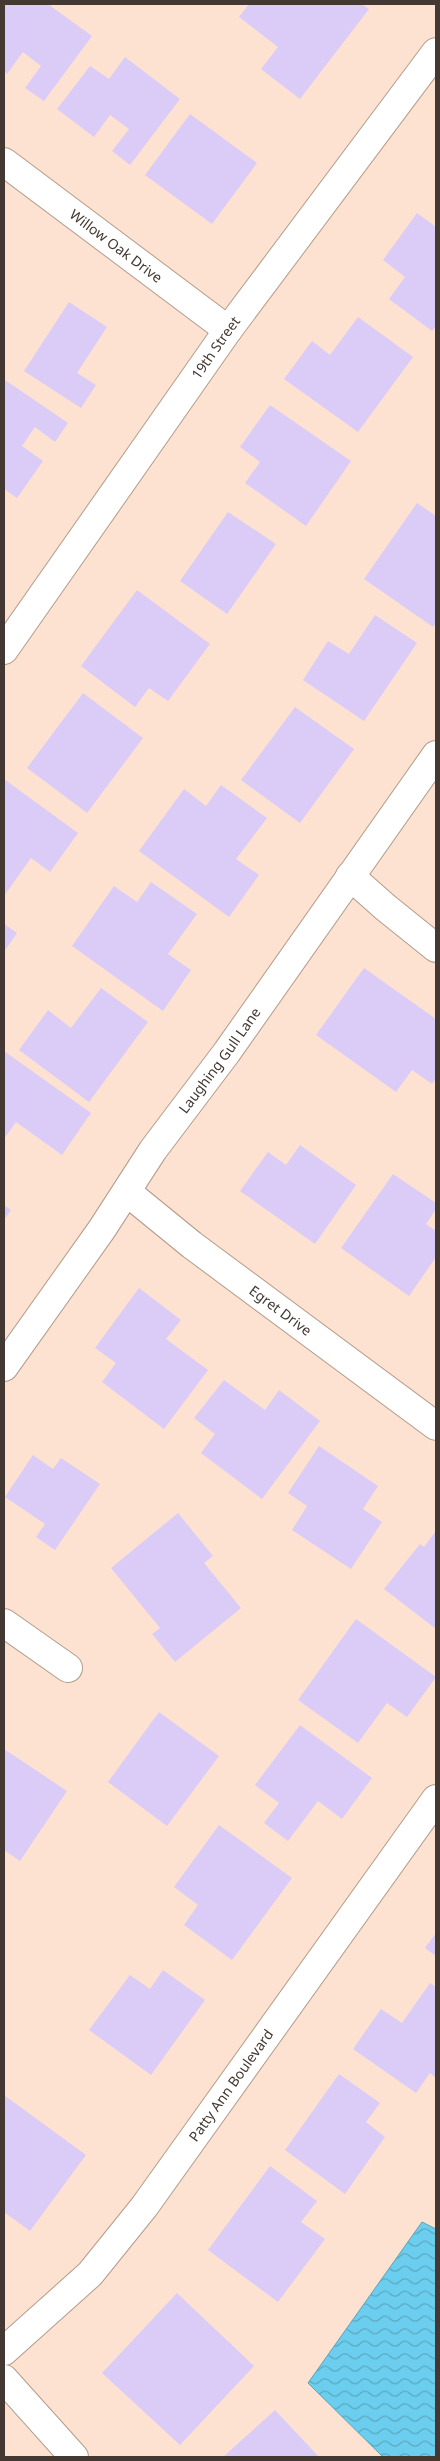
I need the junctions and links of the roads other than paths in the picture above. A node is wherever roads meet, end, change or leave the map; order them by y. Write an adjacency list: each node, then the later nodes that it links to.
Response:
1 (436, 52): 3 (street, 19th Street)
2 (4, 162): 3 (street, Willow Oak Drive)
3 (228, 330): 4 (street, 19th Street)
4 (4, 650)
5 (436, 755): 6 (street, Laughing Gull Lane)
6 (350, 876): 7 (street); 8 (street, Laughing Gull Lane)
7 (436, 948)
8 (127, 1192): 9 (street, Laughing Gull Lane); 10 (street, Egret Drive)
9 (4, 1367)
10 (436, 1426)
11 (4, 1623): 12 (street)
12 (68, 1668)
13 (436, 1799): 14 (street, Patty Ann Boulevard)
14 (4, 2351)
15 (4, 2379): 16 (street)
16 (74, 2457)

